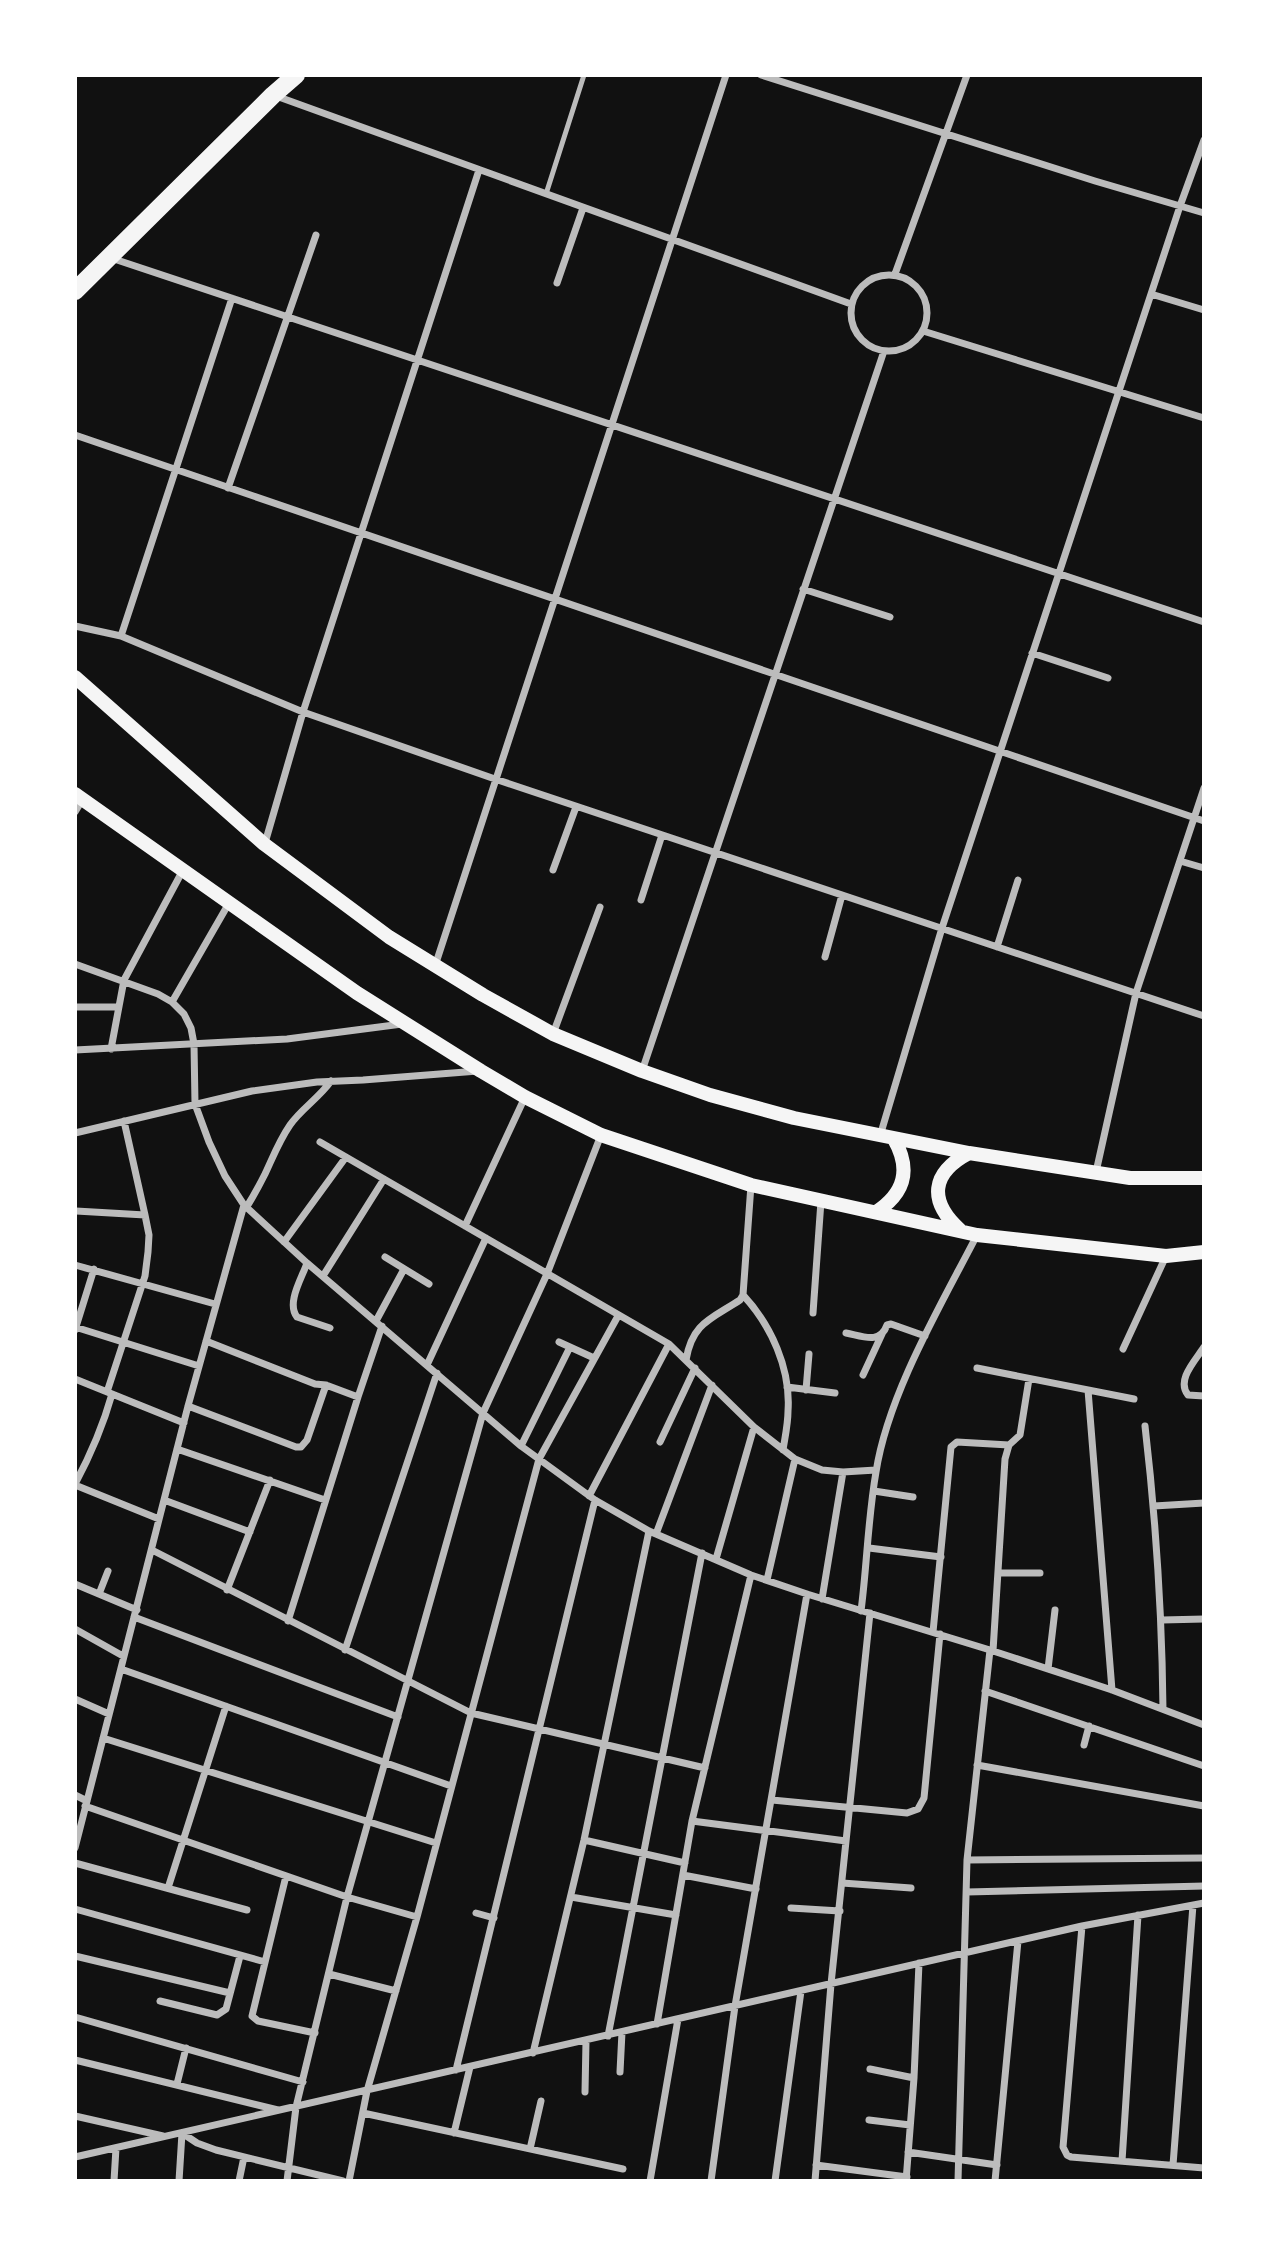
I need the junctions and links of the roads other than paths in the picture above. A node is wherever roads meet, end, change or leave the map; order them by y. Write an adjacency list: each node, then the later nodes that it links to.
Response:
1 (296, 75): 6 (main road)
2 (584, 75): 10 (lane)
3 (726, 75): 15 (street)
4 (761, 75): 7 (street)
5 (968, 75): 7 (street)
6 (273, 95): 9 (street); 16 (main road)
7 (947, 133): 11 (street); 17 (street)
8 (1204, 140): 11 (street)
9 (479, 170): 10 (street); 27 (street)
10 (546, 194): 12 (street)
11 (1180, 206): 13 (street); 20 (street)
12 (583, 208): 15 (street); 18 (street)
13 (1204, 213)
14 (316, 234): 24 (street)
15 (672, 240): 22 (street); 30 (street)
16 (110, 258): 19 (main road); 21 (street)
17 (895, 274): 22 (street); 25 (street)
18 (557, 283)
19 (75, 291)
20 (1151, 295): 23 (street); 28 (street)
21 (232, 298): 24 (street); 32 (street)
22 (851, 304): 26 (street)
23 (1204, 310)
24 (287, 317): 27 (street); 33 (street)
25 (923, 331): 26 (street); 28 (street)
26 (884, 351): 34 (street)
27 (417, 360): 30 (street); 35 (street)
28 (1119, 392): 29 (street); 36 (street)
29 (1204, 418)
30 (611, 425): 34 (street); 38 (street)
31 (75, 435): 32 (street)
32 (175, 470): 33 (street); 42 (street)
33 (228, 488): 35 (street)
34 (833, 498): 36 (street); 37 (street)
35 (360, 533): 38 (street); 47 (street)
36 (1059, 573): 40 (street); 43 (street)
37 (803, 589): 39 (street); 44 (street)
38 (554, 599): 44 (street); 49 (street)
39 (890, 618)
40 (1204, 622)
41 (75, 626): 42 (street)
42 (121, 636): 47 (street)
43 (1032, 653): 46 (street); 48 (street)
44 (774, 674): 48 (street); 57 (street)
45 (75, 677): 56 (main road)
46 (1108, 678)
47 (303, 712): 49 (street); 56 (street)
48 (1000, 751): 53 (street); 67 (street)
49 (495, 779): 52 (street); 71 (street)
50 (1204, 788): 53 (street)
51 (78, 802): 60 (main road)
52 (576, 807): 55 (street); 61 (street)
53 (1194, 818): 54 (street); 58 (street)
54 (1204, 821)
55 (662, 835): 57 (street); 64 (street)
56 (264, 845): 71 (main road)
57 (715, 853): 63 (street); 84 (street)
58 (1180, 861): 59 (street); 73 (street)
59 (1204, 869)
60 (183, 870): 65 (main road); 72 (street)
61 (553, 870)
62 (1018, 880): 68 (street)
63 (842, 895): 67 (street); 69 (street)
64 (641, 900)
65 (229, 903): 74 (street); 78 (main road)
66 (600, 907): 79 (street)
67 (942, 928): 68 (street); 91 (street)
68 (997, 947): 73 (street)
69 (825, 957)
70 (75, 964): 72 (street)
71 (435, 967): 79 (main road)
72 (124, 980): 74 (street); 76 (street)
73 (1136, 993): 77 (street); 95 (street)
74 (172, 1002): 80 (street)
75 (75, 1007): 76 (street)
76 (118, 1007): 81 (street)
77 (1204, 1016)
78 (404, 1024): 80 (street); 83 (main road)
79 (553, 1034): 84 (main road)
80 (194, 1044): 81 (street); 87 (street)
81 (111, 1049): 82 (street)
82 (75, 1050)
83 (481, 1071): 85 (street); 86 (main road)
84 (642, 1071): 91 (main road)
85 (331, 1081): 87 (street); 100 (street)
86 (525, 1097): 90 (main road); 104 (street)
87 (195, 1104): 88 (street); 100 (street)
88 (124, 1121): 89 (street); 103 (street)
89 (75, 1133)
90 (601, 1135): 98 (main road); 116 (street)
91 (887, 1138): 93 (main road); 102 (main road)
92 (320, 1142): 94 (street)
93 (970, 1153): 95 (main road); 105 (main road)
94 (346, 1157): 97 (street); 108 (street)
95 (1096, 1173): 96 (main road)
96 (1204, 1178)
97 (384, 1179): 104 (street); 117 (street)
98 (751, 1185): 99 (main road); 120 (street)
99 (821, 1200): 102 (main road); 122 (street)
100 (245, 1207): 108 (street); 121 (street)
101 (76, 1211): 103 (street)
102 (876, 1212): 105 (main road)
103 (145, 1215): 118 (street)
104 (465, 1226): 107 (street)
105 (961, 1231): 106 (main road)
106 (977, 1235): 110 (main road); 129 (street)
107 (486, 1238): 116 (street); 140 (street)
108 (284, 1242): 112 (street)
109 (1204, 1252): 110 (main road)
110 (1166, 1256): 136 (street)
111 (385, 1257): 115 (street)
112 (307, 1263): 117 (street); 126 (street)
113 (75, 1265): 114 (street)
114 (94, 1269): 118 (street); 125 (street)
115 (404, 1269): 119 (street); 124 (street)
116 (547, 1274): 123 (street); 159 (street)
117 (323, 1276): 124 (street)
118 (142, 1283): 121 (street); 131 (street)
119 (429, 1284)
120 (743, 1295): 139 (street); 150 (street)
121 (215, 1304): 130 (street)
122 (813, 1312)
123 (618, 1315): 133 (street); 138 (street)
124 (379, 1323): 140 (street); 156 (street)
125 (76, 1328): 131 (street)
126 (330, 1328)
127 (846, 1333): 128 (street)
128 (883, 1334): 129 (street); 145 (street)
129 (925, 1336): 170 (street)
130 (206, 1341): 141 (street); 148 (street)
131 (124, 1342): 141 (street); 153 (street)
132 (559, 1342): 134 (street)
133 (669, 1344): 139 (street); 176 (street)
134 (570, 1347): 138 (street); 165 (street)
135 (1204, 1348): 155 (street)
136 (1123, 1349)
137 (809, 1354): 151 (street)
138 (594, 1358): 168 (street)
139 (686, 1360): 142 (street)
140 (427, 1365): 144 (street)
141 (199, 1366): 158 (street)
142 (695, 1368): 149 (street); 163 (street)
143 (977, 1368): 147 (street)
144 (437, 1373): 159 (street); 208 (street)
145 (863, 1375)
146 (75, 1379): 153 (street)
147 (1029, 1379): 152 (street); 164 (street)
148 (326, 1385): 156 (street); 158 (street)
149 (712, 1385): 162 (street); 183 (street)
150 (787, 1387): 151 (street); 167 (street)
151 (806, 1390): 154 (street)
152 (1088, 1390): 157 (street); 215 (street)
153 (109, 1393): 160 (street); 173 (street)
154 (835, 1394)
155 (1204, 1396)
156 (358, 1397): 178 (street)
157 (1134, 1399)
158 (188, 1406): 160 (street)
159 (483, 1413): 165 (street); 213 (street)
160 (184, 1423): 166 (street)
161 (1145, 1426): 180 (street)
162 (754, 1427): 167 (street); 188 (street)
163 (660, 1442)
164 (1009, 1445): 187 (street); 190 (street)
165 (521, 1446): 168 (street)
166 (177, 1449): 172 (street); 177 (street)
167 (783, 1450): 169 (street)
168 (539, 1459): 176 (street); 219 (street)
169 (794, 1459): 171 (street); 193 (street)
170 (876, 1470): 171 (street); 174 (street)
171 (843, 1472): 198 (street)
172 (270, 1480): 178 (street); 182 (street)
173 (75, 1484): 181 (street)
174 (874, 1491): 175 (street); 184 (street)
175 (912, 1497)
176 (592, 1498): 183 (street); 224 (street)
177 (164, 1500): 181 (street); 182 (street)
178 (325, 1500): 205 (street)
179 (1204, 1503): 180 (street)
180 (1154, 1506): 204 (street)
181 (159, 1519): 185 (street)
182 (250, 1532): 195 (street)
183 (652, 1532): 186 (street); 226 (street)
184 (869, 1548): 187 (street); 200 (street)
185 (152, 1550): 195 (street); 202 (street)
186 (702, 1553): 188 (street); 228 (street)
187 (941, 1557): 207 (street)
188 (716, 1559): 192 (street)
189 (108, 1571): 196 (street)
190 (998, 1573): 191 (street); 209 (street)
191 (1040, 1573)
192 (751, 1575): 193 (street); 232 (street)
193 (767, 1580): 197 (street)
194 (76, 1586): 196 (street)
195 (227, 1590): 205 (street)
196 (99, 1594): 202 (street)
197 (807, 1594): 198 (street); 236 (street)
198 (822, 1599): 200 (street)
199 (1055, 1610): 212 (street)
200 (861, 1611): 201 (street)
201 (870, 1613): 207 (street); 239 (street)
202 (135, 1614): 210 (street); 221 (street)
203 (1204, 1619): 204 (street)
204 (1162, 1620): 218 (street)
205 (288, 1621): 208 (street)
206 (75, 1629): 210 (street)
207 (936, 1633): 209 (street); 239 (street)
208 (345, 1650): 213 (street)
209 (991, 1650): 212 (street); 214 (street)
210 (123, 1656): 211 (street)
211 (121, 1669): 217 (street); 220 (street)
212 (1048, 1670): 215 (street)
213 (408, 1682): 219 (street); 221 (street)
214 (985, 1690): 223 (street); 230 (street)
215 (1112, 1690): 218 (street)
216 (75, 1699): 220 (street)
217 (226, 1706): 229 (street); 233 (street)
218 (1163, 1709): 222 (street)
219 (471, 1713): 224 (street); 234 (street)
220 (109, 1714): 225 (street)
221 (398, 1717): 229 (street)
222 (1204, 1725)
223 (1089, 1726): 227 (street); 231 (street)
224 (539, 1729): 226 (street); 274 (street)
225 (103, 1738): 233 (street); 237 (street)
226 (604, 1744): 228 (street); 244 (street)
227 (1084, 1745)
228 (662, 1758): 232 (street); 248 (street)
229 (385, 1762): 234 (street); 241 (street)
230 (977, 1765): 238 (street); 250 (street)
231 (1204, 1766)
232 (705, 1768): 240 (street)
233 (205, 1769): 241 (street); 243 (street)
234 (451, 1786): 246 (street)
235 (75, 1795): 237 (street)
236 (772, 1800): 239 (street); 242 (street)
237 (86, 1804): 243 (street); 247 (street)
238 (1204, 1806)
239 (850, 1807): 245 (street)
240 (692, 1821): 242 (street); 252 (street)
241 (368, 1822): 246 (street); 261 (street)
242 (766, 1831): 245 (street); 259 (street)
243 (183, 1839): 254 (street); 257 (street)
244 (584, 1840): 248 (street); 262 (street)
245 (846, 1841): 255 (street)
246 (436, 1843): 273 (street)
247 (75, 1848)
248 (643, 1854): 252 (street); 265 (street)
249 (1204, 1858): 250 (street)
250 (967, 1860): 260 (street)
251 (75, 1863): 257 (street)
252 (685, 1863): 253 (street)
253 (683, 1875): 259 (street); 271 (street)
254 (286, 1876): 261 (street); 280 (street)
255 (842, 1883): 258 (street); 269 (street)
256 (1204, 1886): 260 (street)
257 (168, 1888): 268 (street)
258 (911, 1888)
259 (756, 1889): 288 (street)
260 (967, 1892): 277 (street)
261 (348, 1897): 273 (street); 282 (street)
262 (571, 1897): 265 (street); 297 (street)
263 (1204, 1903): 264 (street)
264 (1193, 1905): 272 (street); 327 (street)
265 (633, 1907): 271 (street); 294 (street)
266 (790, 1908): 269 (street)
267 (75, 1909): 279 (street)
268 (247, 1910)
269 (840, 1911): 283 (street)
270 (476, 1913): 274 (street)
271 (676, 1915): 291 (street)
272 (1138, 1915): 275 (street); 324 (street)
273 (417, 1917): 284 (street)
274 (494, 1918): 301 (street)
275 (1082, 1926): 276 (street); 324 (street)
276 (1018, 1941): 277 (street); 326 (street)
277 (966, 1953): 281 (street); 323 (street)
278 (75, 1956): 286 (street)
279 (240, 1956): 280 (street); 286 (street)
280 (265, 1962): 293 (street)
281 (919, 1964): 283 (street); 303 (street)
282 (329, 1974): 284 (street); 293 (street)
283 (831, 1984): 285 (street); 325 (street)
284 (396, 1991): 306 (street)
285 (801, 1991): 288 (street); 340 (street)
286 (230, 1993): 287 (street)
287 (160, 2001)
288 (735, 2006): 290 (street); 339 (street)
289 (75, 2017): 296 (street)
290 (678, 2019): 291 (street); 338 (street)
291 (657, 2024): 292 (street)
292 (622, 2032): 294 (street); 302 (street)
293 (315, 2033): 304 (street)
294 (608, 2036): 295 (street)
295 (586, 2041): 297 (street); 307 (street)
296 (186, 2048): 304 (street); 305 (street)
297 (533, 2053): 299 (street)
298 (75, 2060): 305 (street)
299 (470, 2067): 301 (street); 316 (street)
300 (870, 2069): 303 (street)
301 (456, 2070): 306 (street)
302 (620, 2072)
303 (914, 2078): 314 (street)
304 (303, 2082): 309 (street)
305 (177, 2084): 310 (street)
306 (367, 2091): 309 (street); 311 (street)
307 (585, 2092)
308 (541, 2101): 319 (street)
309 (296, 2107): 310 (street); 328 (street)
310 (281, 2110): 315 (street)
311 (363, 2113): 316 (street); 337 (street)
312 (75, 2116): 317 (street)
313 (869, 2120): 314 (street)
314 (910, 2125): 320 (street)
315 (182, 2133): 317 (street); 322 (street); 333 (street)
316 (454, 2133): 319 (street)
317 (165, 2137): 318 (street)
318 (116, 2148): 321 (street); 332 (street)
319 (530, 2149): 330 (street)
320 (908, 2152): 323 (street); 331 (street)
321 (75, 2157)
322 (244, 2157): 328 (street); 334 (street)
323 (958, 2159): 326 (street); 342 (street)
324 (1122, 2161): 327 (street)
325 (816, 2165): 331 (street); 341 (street)
326 (997, 2165): 343 (street)
327 (1174, 2165): 329 (street)
328 (289, 2168): 335 (street); 336 (street)
329 (1204, 2168)
330 (623, 2169)
331 (906, 2179)
332 (114, 2181)
333 (179, 2181)
334 (239, 2181)
335 (287, 2181)
336 (343, 2181)
337 (349, 2181)
338 (650, 2181)
339 (711, 2181)
340 (775, 2181)
341 (815, 2181)
342 (958, 2181)
343 (995, 2181)

